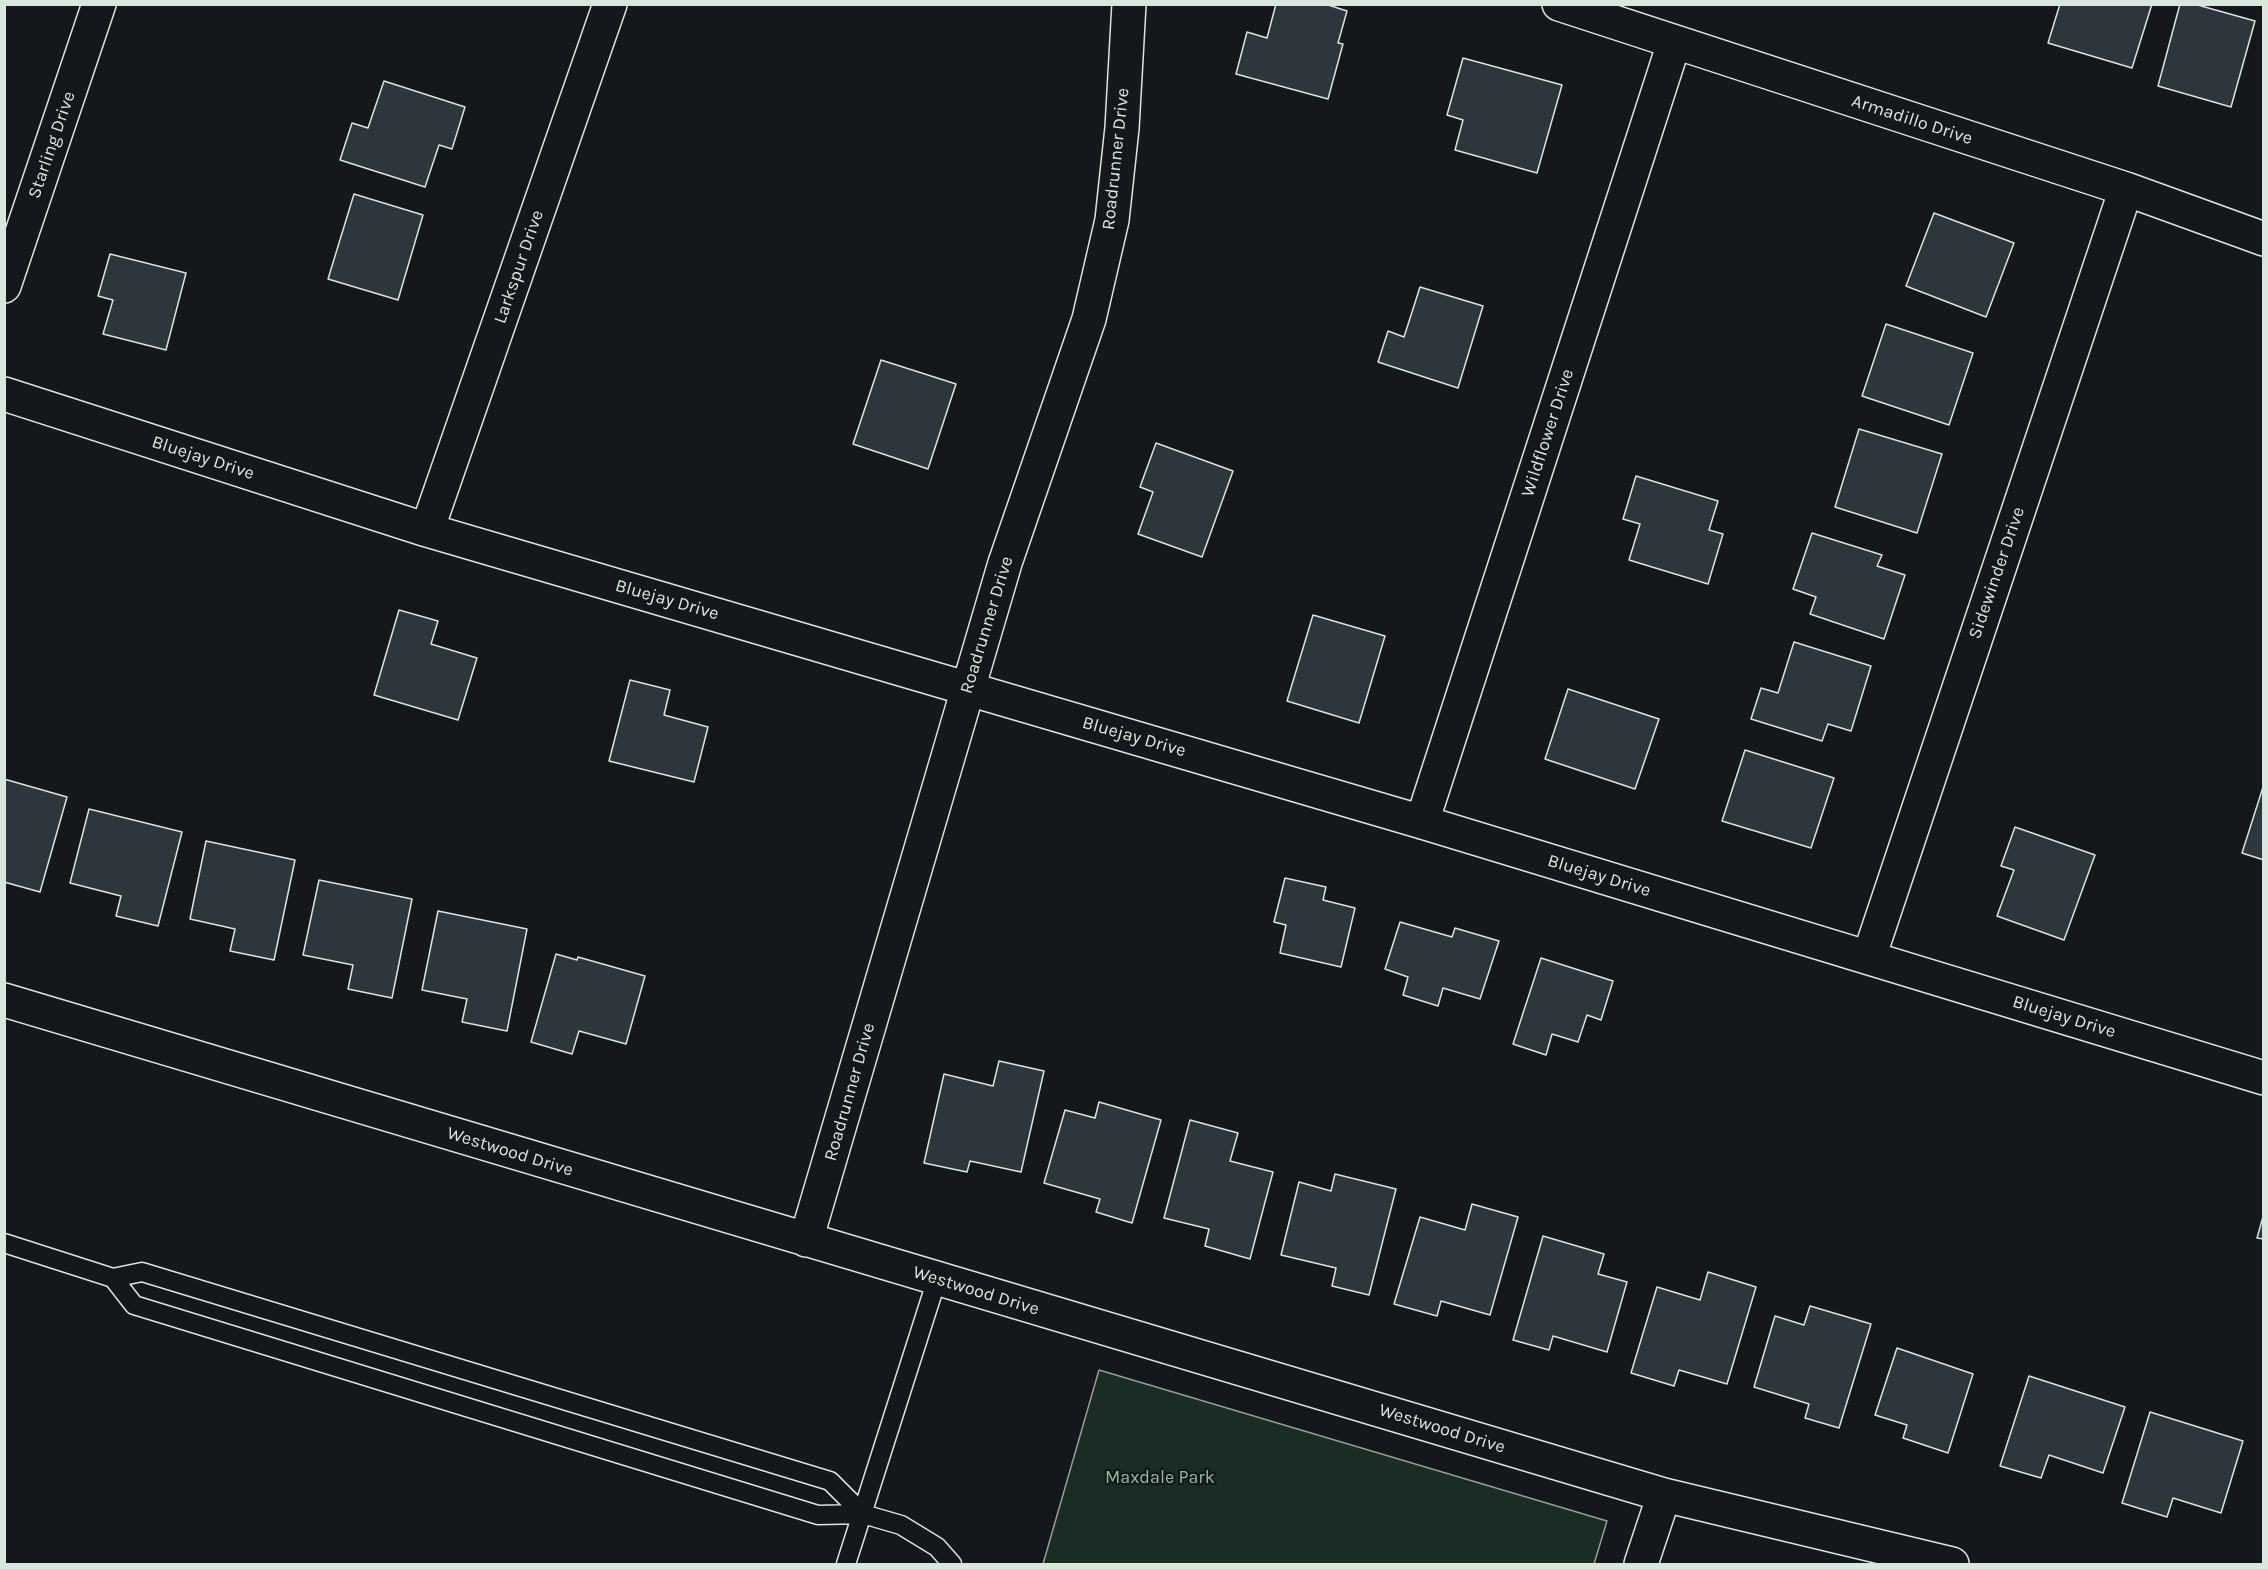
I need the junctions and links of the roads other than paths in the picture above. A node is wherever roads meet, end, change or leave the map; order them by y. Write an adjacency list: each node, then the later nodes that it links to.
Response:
1 (99, 4): 8 (street, Starling Drive)
2 (610, 4): 10 (street, Larkspur Drive)
3 (1129, 4): 11 (street, Roadrunner Drive)
4 (1559, 4): 5 (street, Armadillo Drive)
5 (1674, 43): 6 (street, Armadillo Drive); 12 (street, Wildflower Drive)
6 (2126, 189): 7 (street, Armadillo Drive); 13 (street, Sidewinder Drive)
7 (2264, 239)
8 (4, 286)
9 (4, 394): 10 (street, Bluejay Drive)
10 (427, 530): 11 (street, Bluejay Drive)
11 (968, 688): 12 (street, Bluejay Drive); 16 (street, Roadrunner Drive)
12 (1422, 822): 13 (street, Bluejay Drive)
13 (1869, 957): 15 (street, Bluejay Drive)
14 (4, 1000): 16 (street, Westwood Drive)
15 (2264, 1078)
16 (806, 1240): 19 (street, Westwood Drive)
17 (4, 1243): 18 (lane)
18 (113, 1278): 21 (lane); 21 (lane)
19 (937, 1279): 20 (street, Westwood Drive); 21 (lane)
20 (1664, 1495): 24 (street); 25 (street, Westwood Drive)
21 (863, 1514): 22 (lane); 23 (lane)
22 (846, 1564)
23 (952, 1564)
24 (1641, 1564)
25 (1952, 1564)

